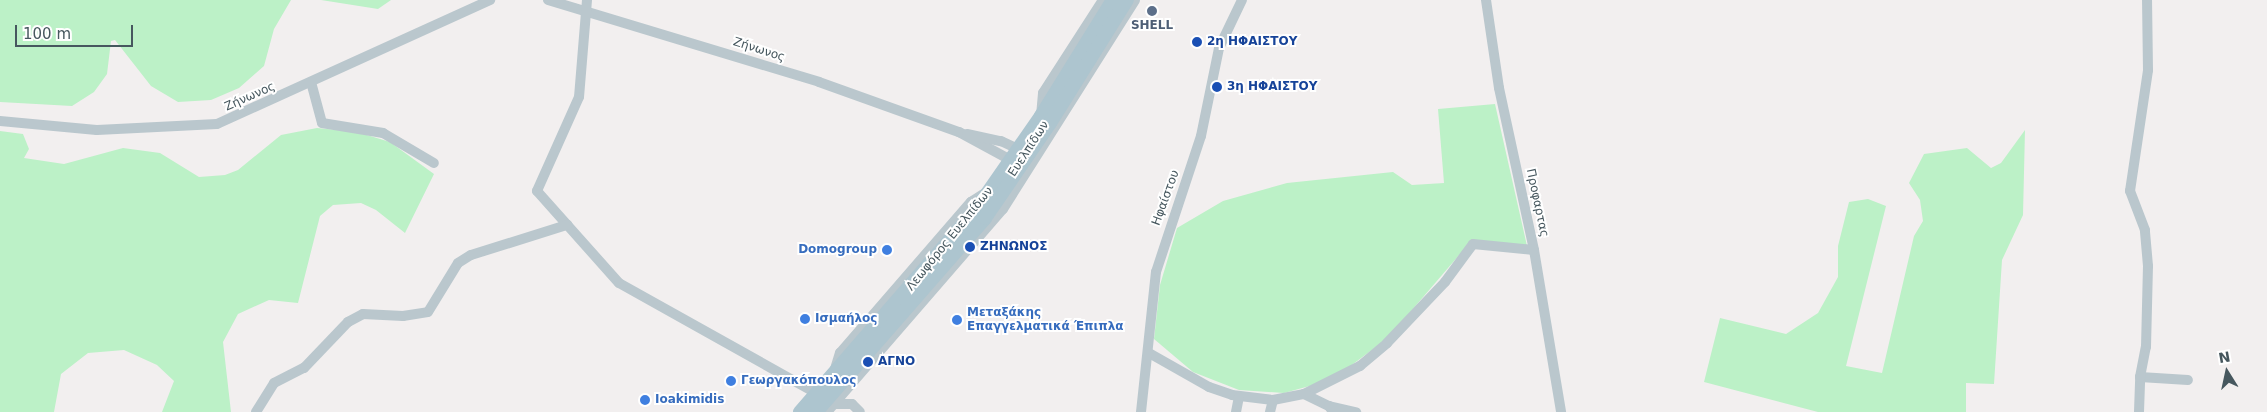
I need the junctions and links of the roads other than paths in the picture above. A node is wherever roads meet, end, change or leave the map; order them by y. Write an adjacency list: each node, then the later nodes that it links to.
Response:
1 (490, 0): 13 (street, Ζήνωνος)
2 (548, 0): 11 (street, Ζήνωνος)
3 (587, 0): 11 (street)
4 (1103, 0): 12 (street)
5 (1113, 0): 12 (main road, Λεωφόρος Ευελπίδων)
6 (1127, 0): 12 (main road, Λεωφόρος Ευελπίδων)
7 (1136, 0): 12 (street)
8 (1242, 0): 21 (street, Ηφαίστου)
9 (1486, 0): 19 (street, Προφαρτας)
10 (2147, 0): 22 (street)
11 (588, 11): 16 (street, Ζήνωνος); 18 (street)
12 (1106, 23): 14 (main road, Λεωφόρος Ευελπίδων); 16 (main road, Λεωφόρος Ευελπίδων)
13 (311, 82): 15 (street, Ζήνωνος); 17 (street)
14 (1075, 90): 16 (main road, Λεωφόρος Ευελπίδων); 20 (street, Ευελπίδων)
15 (0, 121)
16 (1020, 157): 20 (main road, Λεωφόρος Ευελπίδων); 24 (main road, Λεωφόρος Ευελπίδων)
17 (434, 163)
18 (567, 225): 24 (street); 30 (street)
19 (1534, 250): 25 (street); 40 (street, Προφαρτας)
20 (919, 302): 28 (street, Ευελπίδων); 33 (main road, Λεωφόρος Ευελπίδων)
21 (1149, 353): 26 (street); 36 (street, Ηφαίστου)
22 (2140, 377): 23 (street); 41 (street)
23 (2188, 380)
24 (816, 393): 31 (street); 32 (main road, Λεωφόρος Ευελπίδων)
25 (1304, 394): 27 (street); 29 (street)
26 (1240, 397): 27 (street); 37 (street)
27 (1274, 400): 38 (street)
28 (834, 404): 34 (street, Ευελπίδων); 35 (street)
29 (1331, 409): 39 (street)
30 (256, 412)
31 (793, 412)
32 (800, 412)
33 (816, 412)
34 (827, 412)
35 (860, 412)
36 (1141, 412)
37 (1236, 412)
38 (1270, 412)
39 (1356, 412)
40 (1561, 412)
41 (2139, 412)

